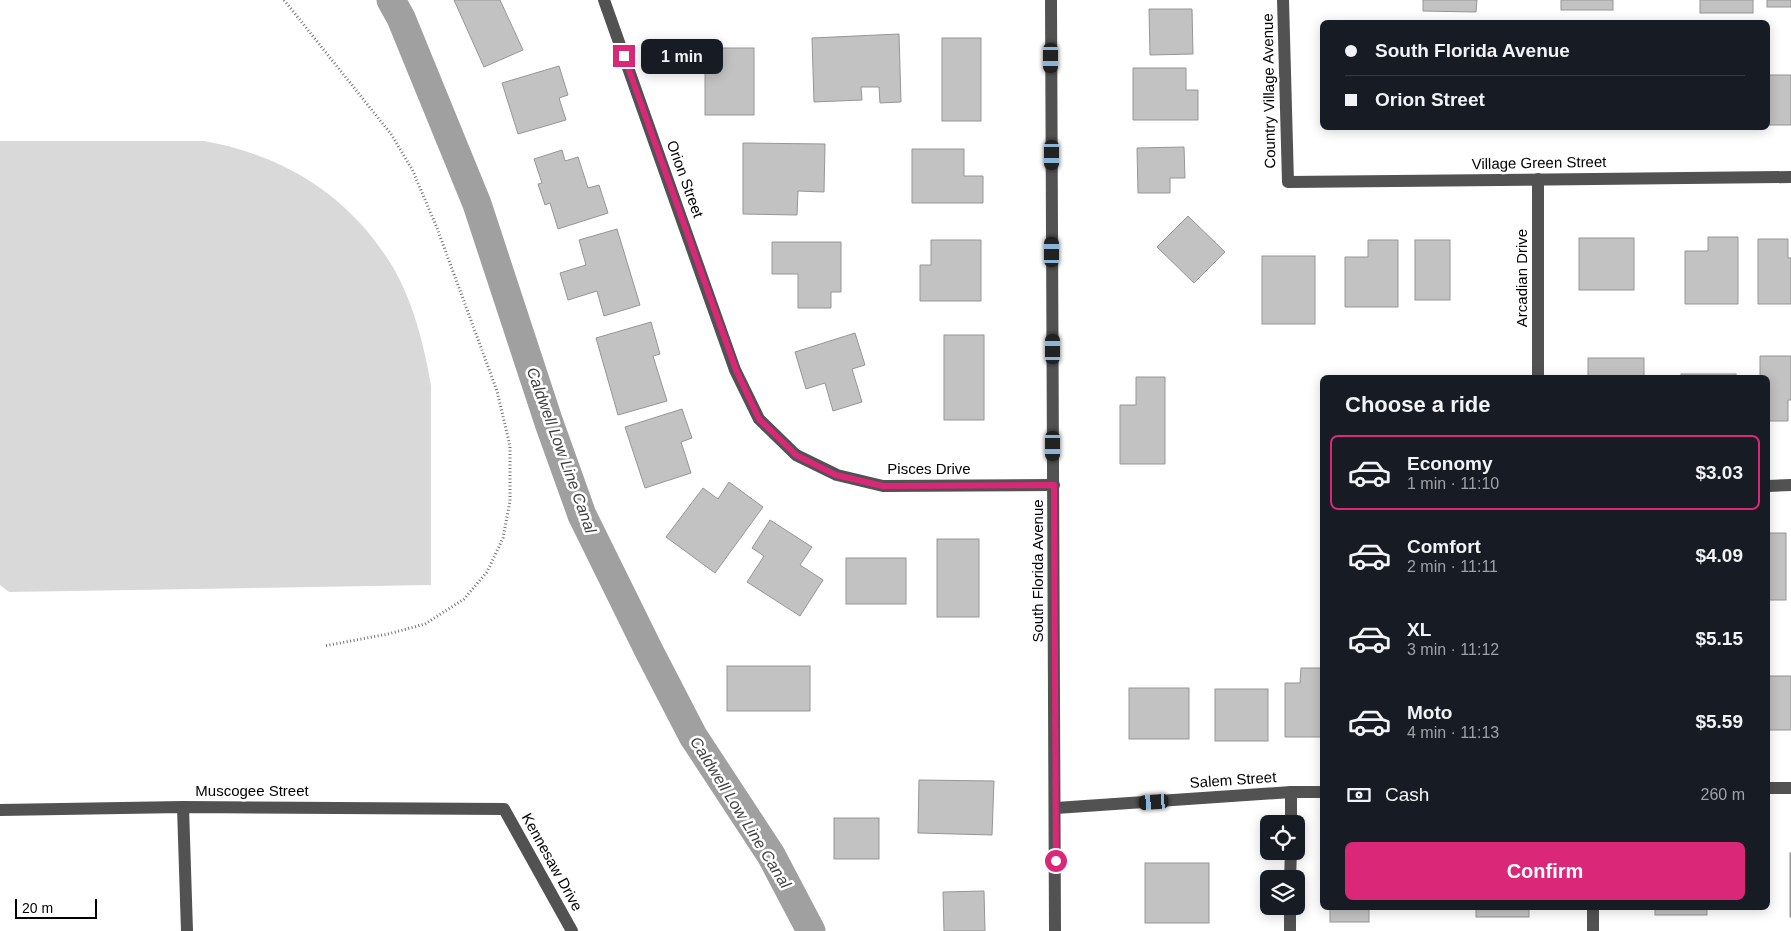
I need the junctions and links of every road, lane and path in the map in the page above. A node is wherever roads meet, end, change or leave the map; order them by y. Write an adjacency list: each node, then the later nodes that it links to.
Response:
1 (284, 0): 13 (path)
2 (604, 0): 8 (street, Orion Street)
3 (1051, 0): 10 (street, South Florida Avenue)
4 (1283, 0): 7 (street, Country Village Avenue)
5 (1791, 177): 6 (street, Village Green Street)
6 (1538, 180): 7 (street, Village Green Street); 9 (street, Arcadian Drive)
7 (1288, 182)
8 (736, 370): 10 (street, Pisces Drive)
9 (1538, 375)
10 (1054, 485): 19 (street, South Florida Avenue)
11 (1791, 485): 12 (street)
12 (1770, 486)
13 (324, 646)
14 (1770, 788): 15 (street)
15 (1791, 788)
16 (1291, 792): 17 (street, Salem Street); 19 (street, Salem Street); 22 (street)
17 (1320, 792)
18 (183, 806): 20 (street, Muscogee Street); 21 (street, Muscogee Street); 25 (street)
19 (1056, 808): 27 (street, South Florida Avenue)
20 (504, 809): 26 (street, Kennesaw Drive)
21 (0, 810)
22 (1291, 815)
23 (1593, 910): 29 (street)
24 (1290, 915): 28 (street)
25 (187, 931)
26 (572, 931)
27 (1056, 931)
28 (1290, 931)
29 (1593, 931)

